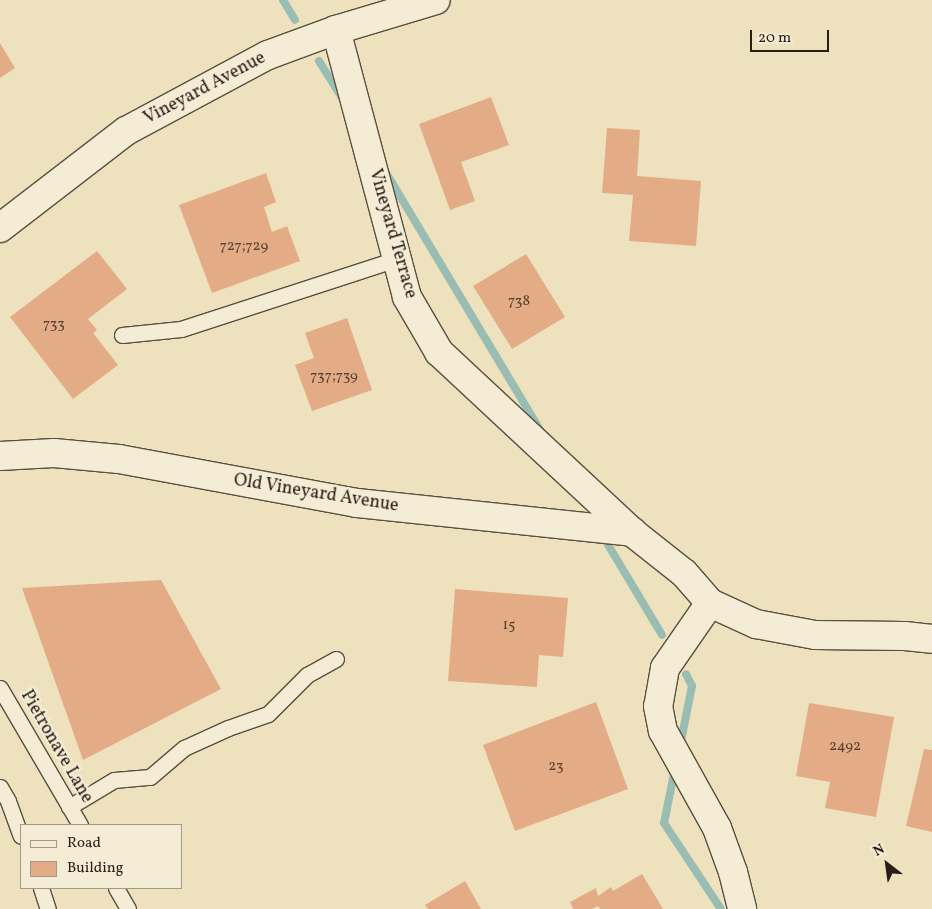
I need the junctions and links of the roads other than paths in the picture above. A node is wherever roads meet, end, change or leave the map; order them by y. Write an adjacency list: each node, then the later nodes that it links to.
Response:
1 (436, 0): 2 (street, Vineyard Avenue)
2 (336, 30): 3 (street, Vineyard Avenue); 4 (street, Vineyard Terrace)
3 (0, 228)
4 (397, 259): 5 (lane); 7 (street, Vineyard Terrace)
5 (122, 335)
6 (0, 456): 7 (street, Old Vineyard Avenue)
7 (632, 532): 8 (street, Vineyard Terrace)
8 (710, 603): 9 (street); 20 (street)
9 (932, 639)
10 (336, 659): 13 (lane)
11 (0, 688): 13 (lane, Pietronave Lane)
12 (0, 787): 15 (lane)
13 (69, 807): 14 (lane, Pietronave Lane)
14 (79, 824)
15 (20, 833)
16 (40, 889): 18 (lane)
17 (117, 889): 19 (lane)
18 (48, 909)
19 (128, 909)
20 (742, 909)

